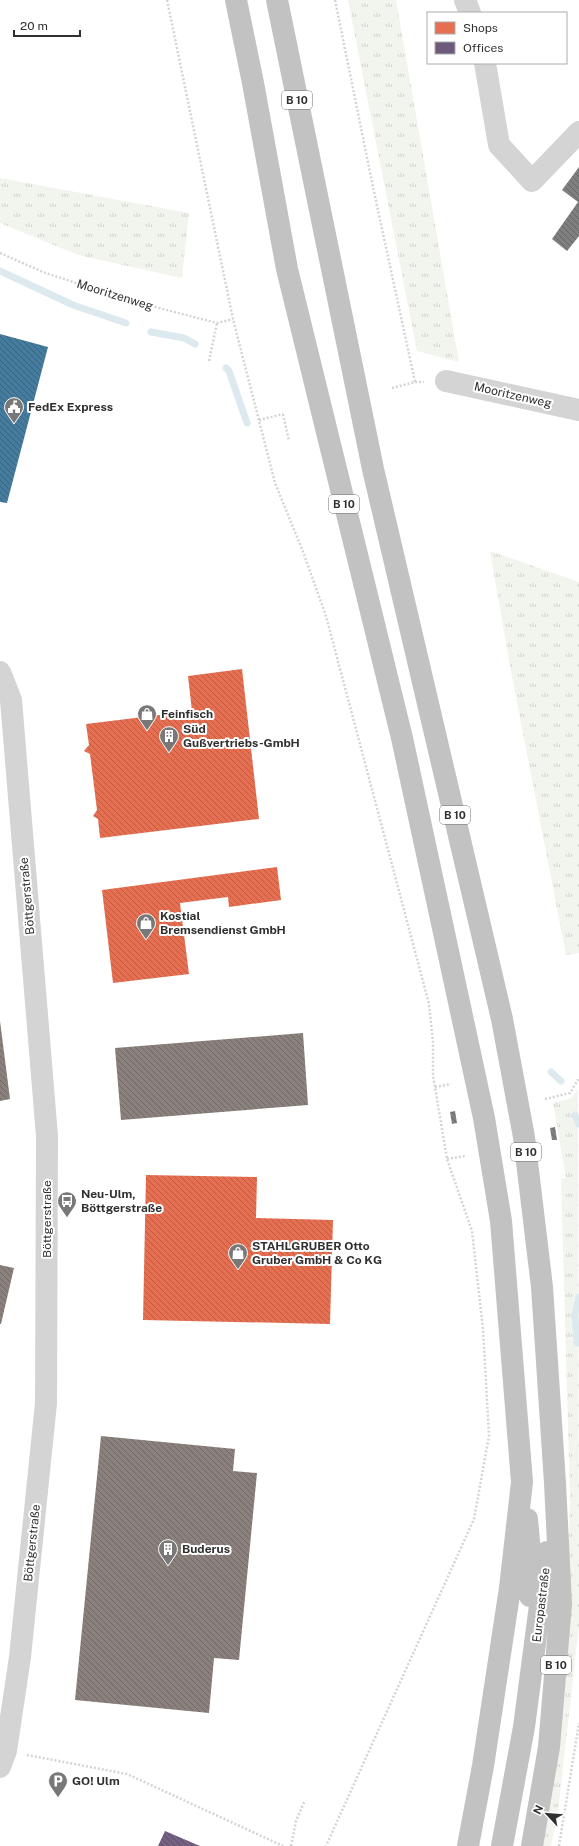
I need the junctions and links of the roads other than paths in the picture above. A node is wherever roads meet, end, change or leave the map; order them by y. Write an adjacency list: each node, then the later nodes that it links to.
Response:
1 (236, 0): 10 (highway, B 10)
2 (277, 0): 11 (highway, B 10)
3 (465, 0): 4 (street)
4 (470, 12)
5 (485, 64): 6 (street)
6 (579, 132)
7 (446, 381): 8 (street, Mooritzenweg)
8 (579, 410)
9 (0, 672): 13 (street, Böttgerstraße)
10 (522, 1482): 12 (highway, Europastraße / B 10); 14 (highway)
11 (555, 1483): 12 (highway, Europastraße / B 10); 16 (highway, B 10)
12 (524, 1727): 15 (highway, Europastraße / B 10)
13 (3, 1759)
14 (468, 1846)
15 (502, 1846)
16 (532, 1846)

